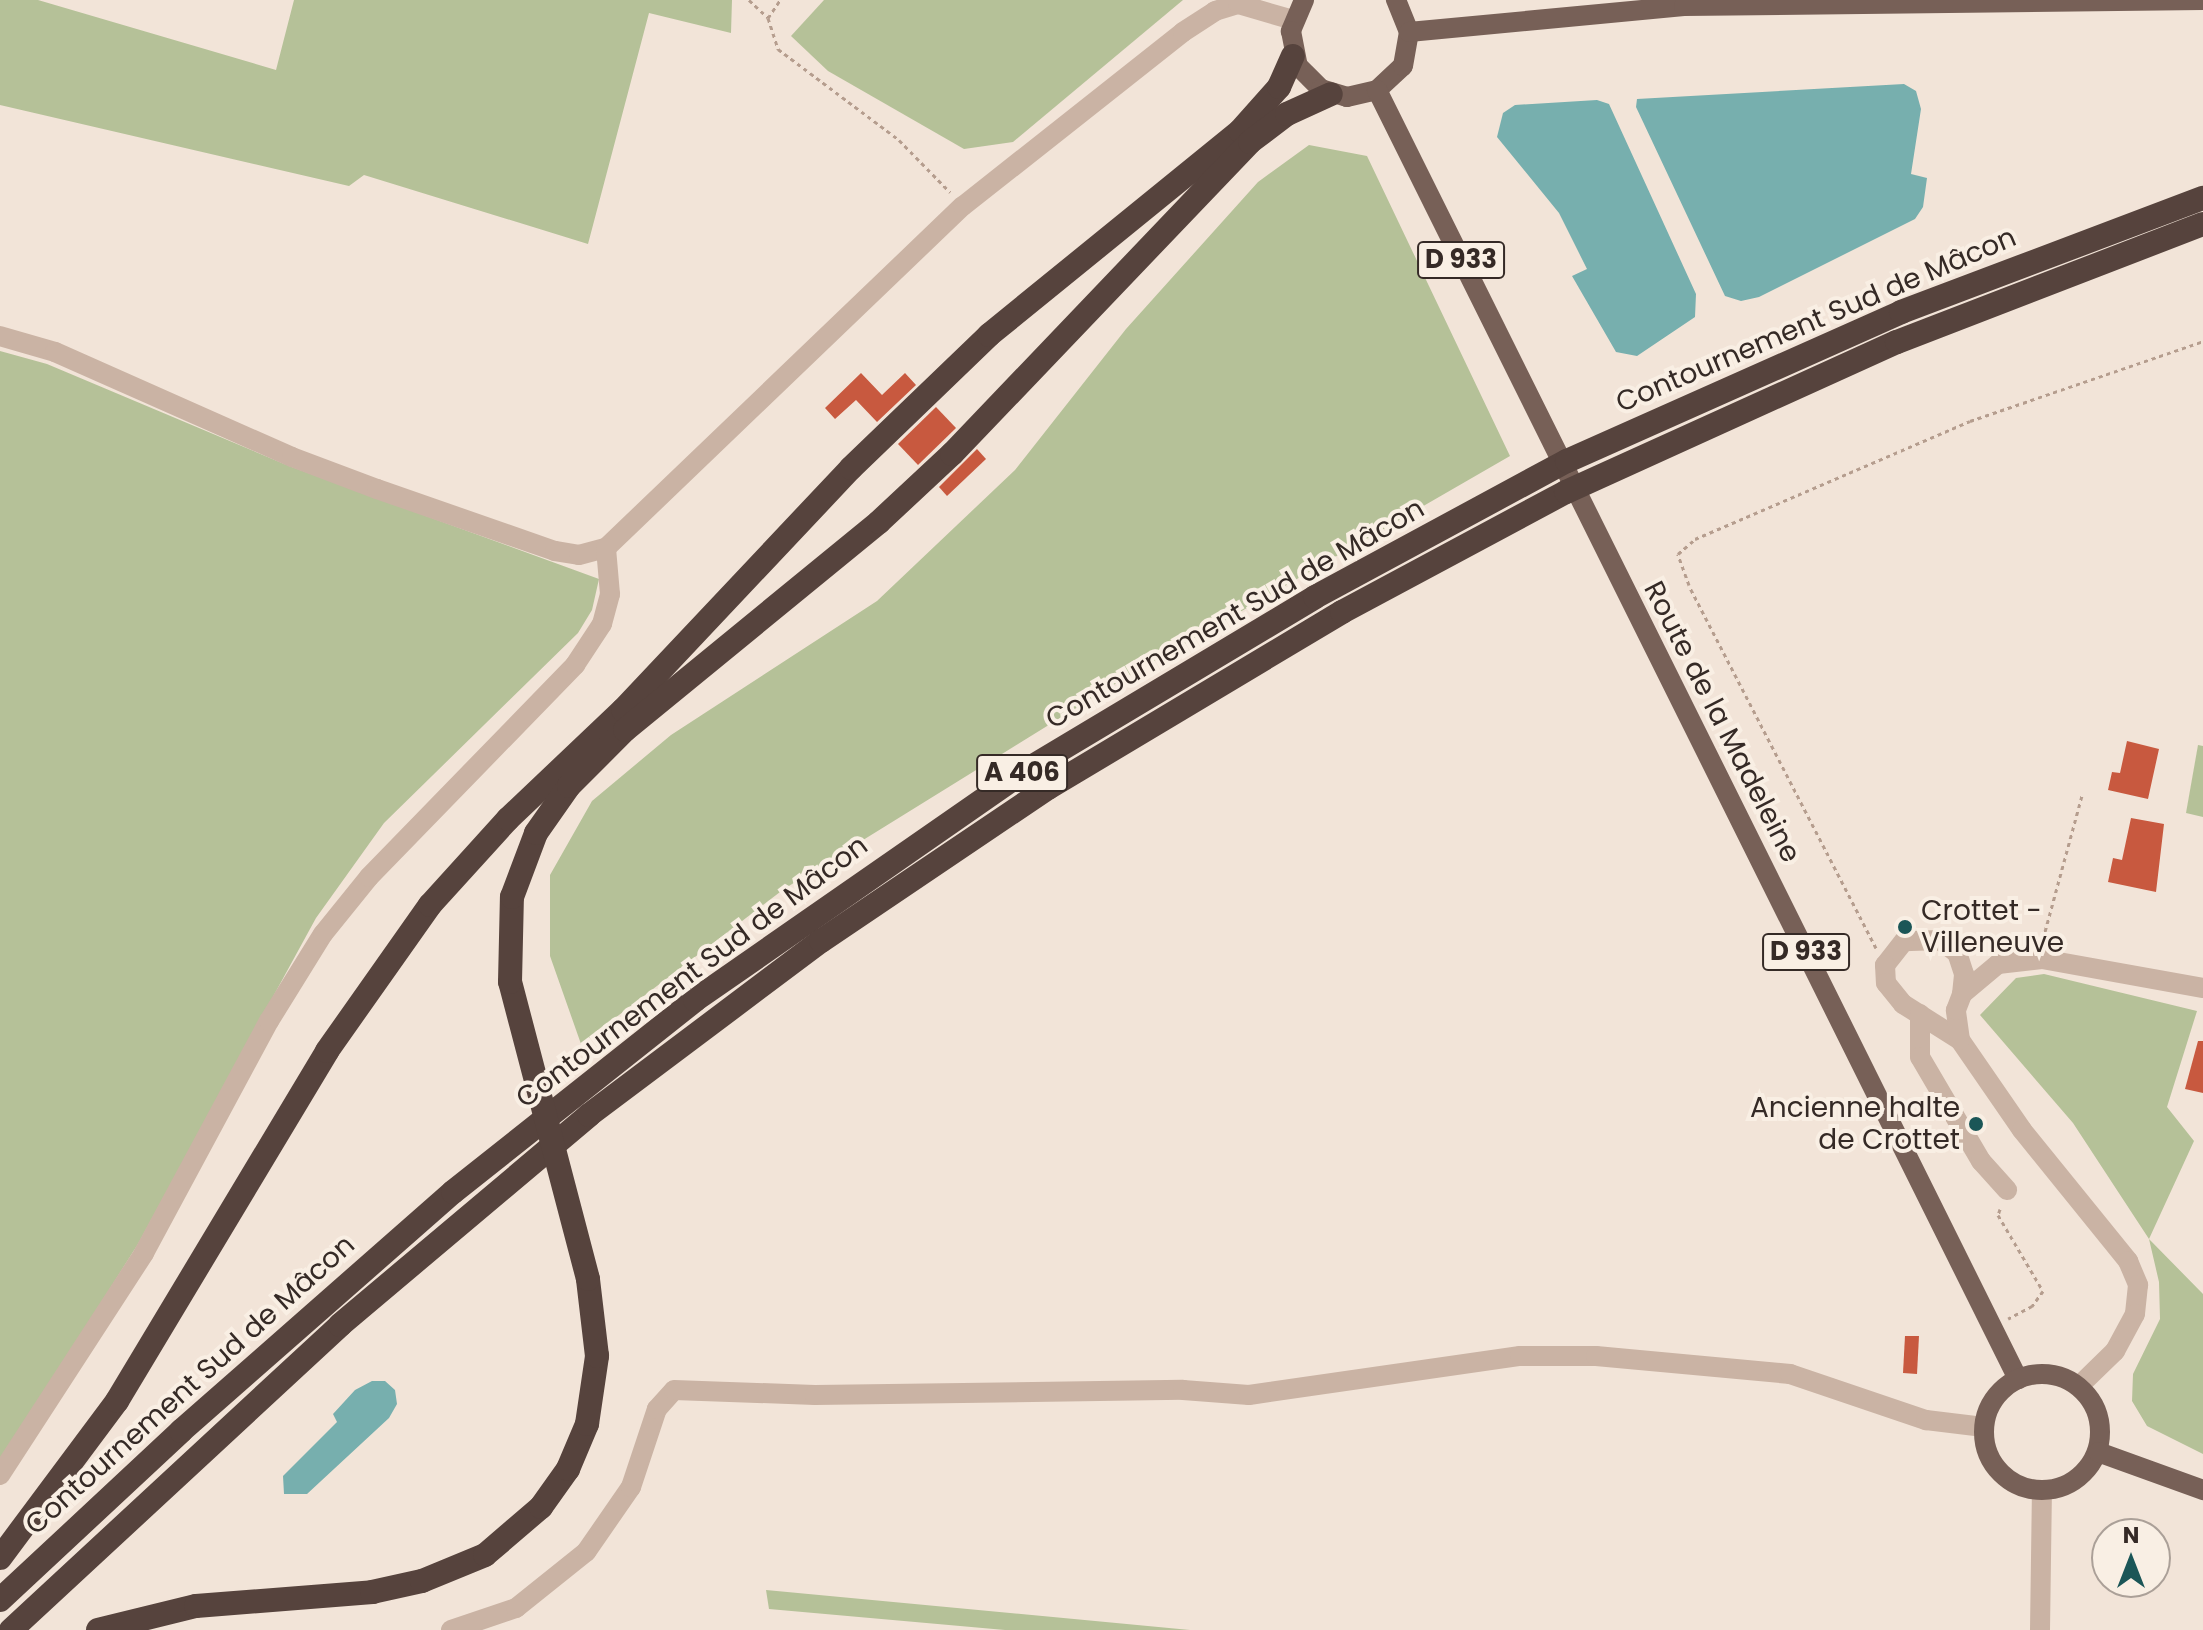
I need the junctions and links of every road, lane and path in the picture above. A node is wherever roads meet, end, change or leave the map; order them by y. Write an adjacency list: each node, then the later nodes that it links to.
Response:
1 (749, 0): 6 (path)
2 (780, 0): 6 (path)
3 (1304, 0): 7 (main road)
4 (1396, 0): 8 (main road)
5 (2203, 0): 8 (main road)
6 (768, 18): 13 (path)
7 (1293, 20): 9 (main road); 13 (street)
8 (1409, 32): 10 (main road)
9 (1293, 56): 11 (main road); 34 (highway)
10 (1377, 90): 11 (main road); 26 (main road, Route de la Madeleine / D 933)
11 (1331, 94): 37 (highway)
12 (2203, 198): 35 (highway, Contournement Sud de Mâcon / A 406)
13 (963, 206): 17 (street)
14 (2203, 224): 36 (highway, Contournement Sud de Mâcon / A 406)
15 (0, 336): 17 (street)
16 (2203, 341): 20 (path)
17 (606, 548): 31 (street)
18 (2082, 795): 19 (path)
19 (2042, 959): 21 (street); 22 (street)
20 (1885, 965): 22 (street); 23 (street)
21 (2203, 988)
22 (1962, 994): 24 (street)
23 (1920, 1014): 24 (street); 25 (street)
24 (1960, 1040): 28 (street)
25 (2007, 1190): 26 (path)
26 (1991, 1328): 27 (main road, Route de la Madeleine / D 933)
27 (2018, 1379): 28 (main road); 29 (main road)
28 (2079, 1386): 30 (main road)
29 (1984, 1427): 33 (main road); 38 (street)
30 (2098, 1452): 32 (main road); 33 (main road)
31 (0, 1475)
32 (2203, 1490)
33 (2042, 1491): 39 (street)
34 (0, 1558)
35 (0, 1600)
36 (11, 1630)
37 (98, 1630)
38 (451, 1630)
39 (2040, 1630)

